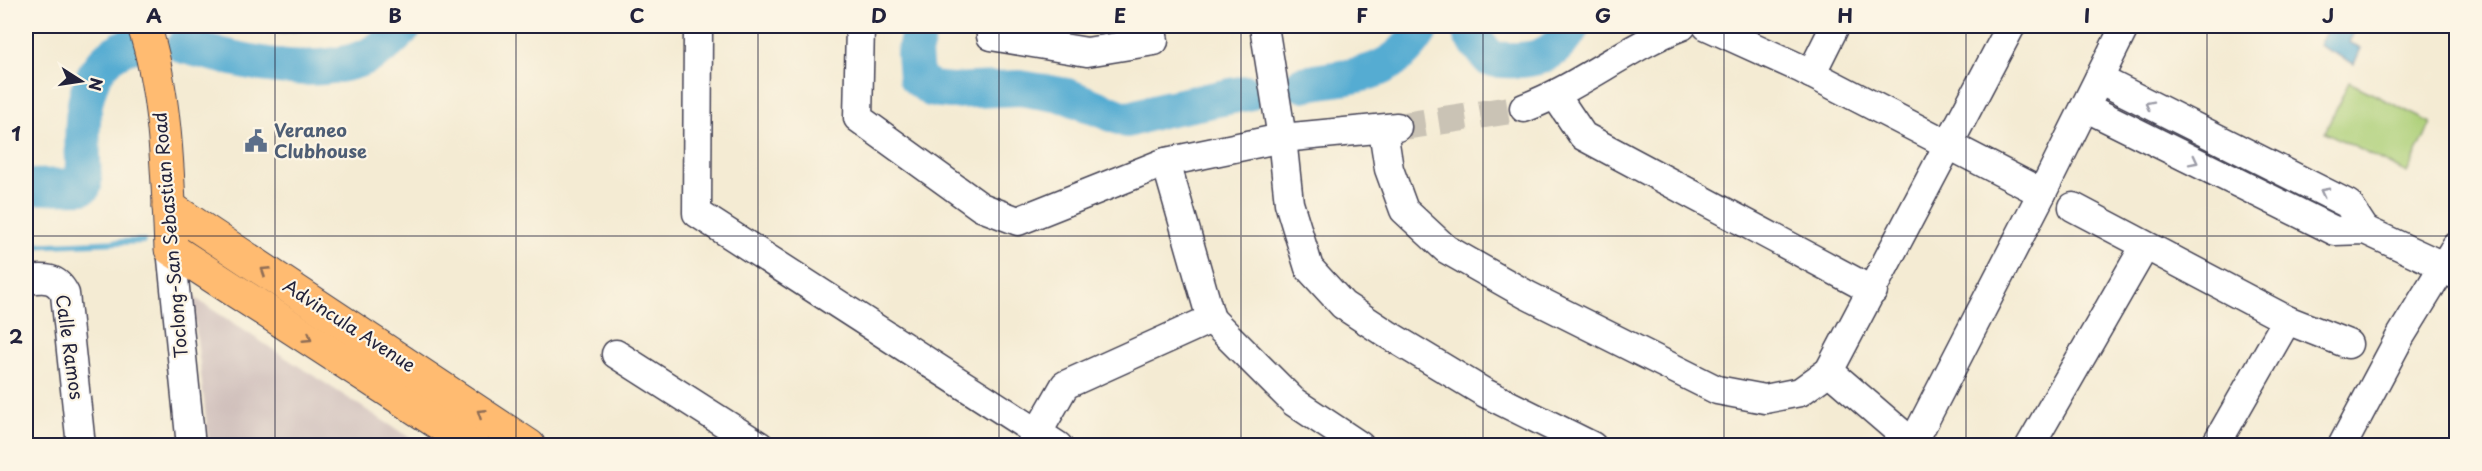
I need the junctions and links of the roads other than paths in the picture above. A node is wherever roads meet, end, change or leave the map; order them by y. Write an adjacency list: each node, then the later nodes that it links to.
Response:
1 (144, 26): 21 (main road, Toclong-San Sebastian Road)
2 (698, 26): 34 (street)
3 (860, 26): 19 (street)
4 (990, 26): 5 (street)
5 (1151, 26)
6 (1264, 26): 17 (street)
7 (1682, 26): 14 (street)
8 (1707, 26): 12 (street)
9 (1835, 26): 12 (street)
10 (2011, 26): 18 (street)
11 (2125, 26): 13 (street)
12 (1811, 74): 18 (street)
13 (2099, 79): 15 (street); 23 (street, one-way to 13)
14 (1556, 96): 16 (street); 28 (street)
15 (2085, 107): 20 (street); 23 (street, one-way to 23)
16 (1524, 108)
17 (1282, 138): 19 (street); 33 (street); 42 (street)
18 (1947, 144): 20 (street); 28 (street)
19 (1166, 162): 29 (street)
20 (2042, 193): 35 (street)
21 (169, 207): 25 (main road, Toclong-San Sebastian Road); 39 (main road, Advincula Avenue, one-way to 21)
22 (2073, 207): 24 (street)
23 (2365, 230): 26 (street)
24 (2145, 246): 30 (street); 43 (street)
25 (171, 249): 37 (street, Toclong-San Sebastian Road); 38 (main road, Advincula Avenue, one-way to 38)
26 (2452, 262): 45 (street)
27 (26, 280): 36 (street, Calle Ramos)
28 (1873, 291): 33 (street)
29 (1211, 319): 34 (street); 41 (street)
30 (2287, 320): 31 (street); 44 (street)
31 (2348, 344)
32 (616, 354): 40 (street)
33 (1829, 371): 35 (street)
34 (1042, 441)
35 (1912, 445)
36 (81, 446)
37 (191, 446)
38 (474, 446)
39 (530, 446)
40 (760, 446)
41 (1360, 446)
42 (1592, 446)
43 (2030, 446)
44 (2215, 446)
45 (2342, 446)

